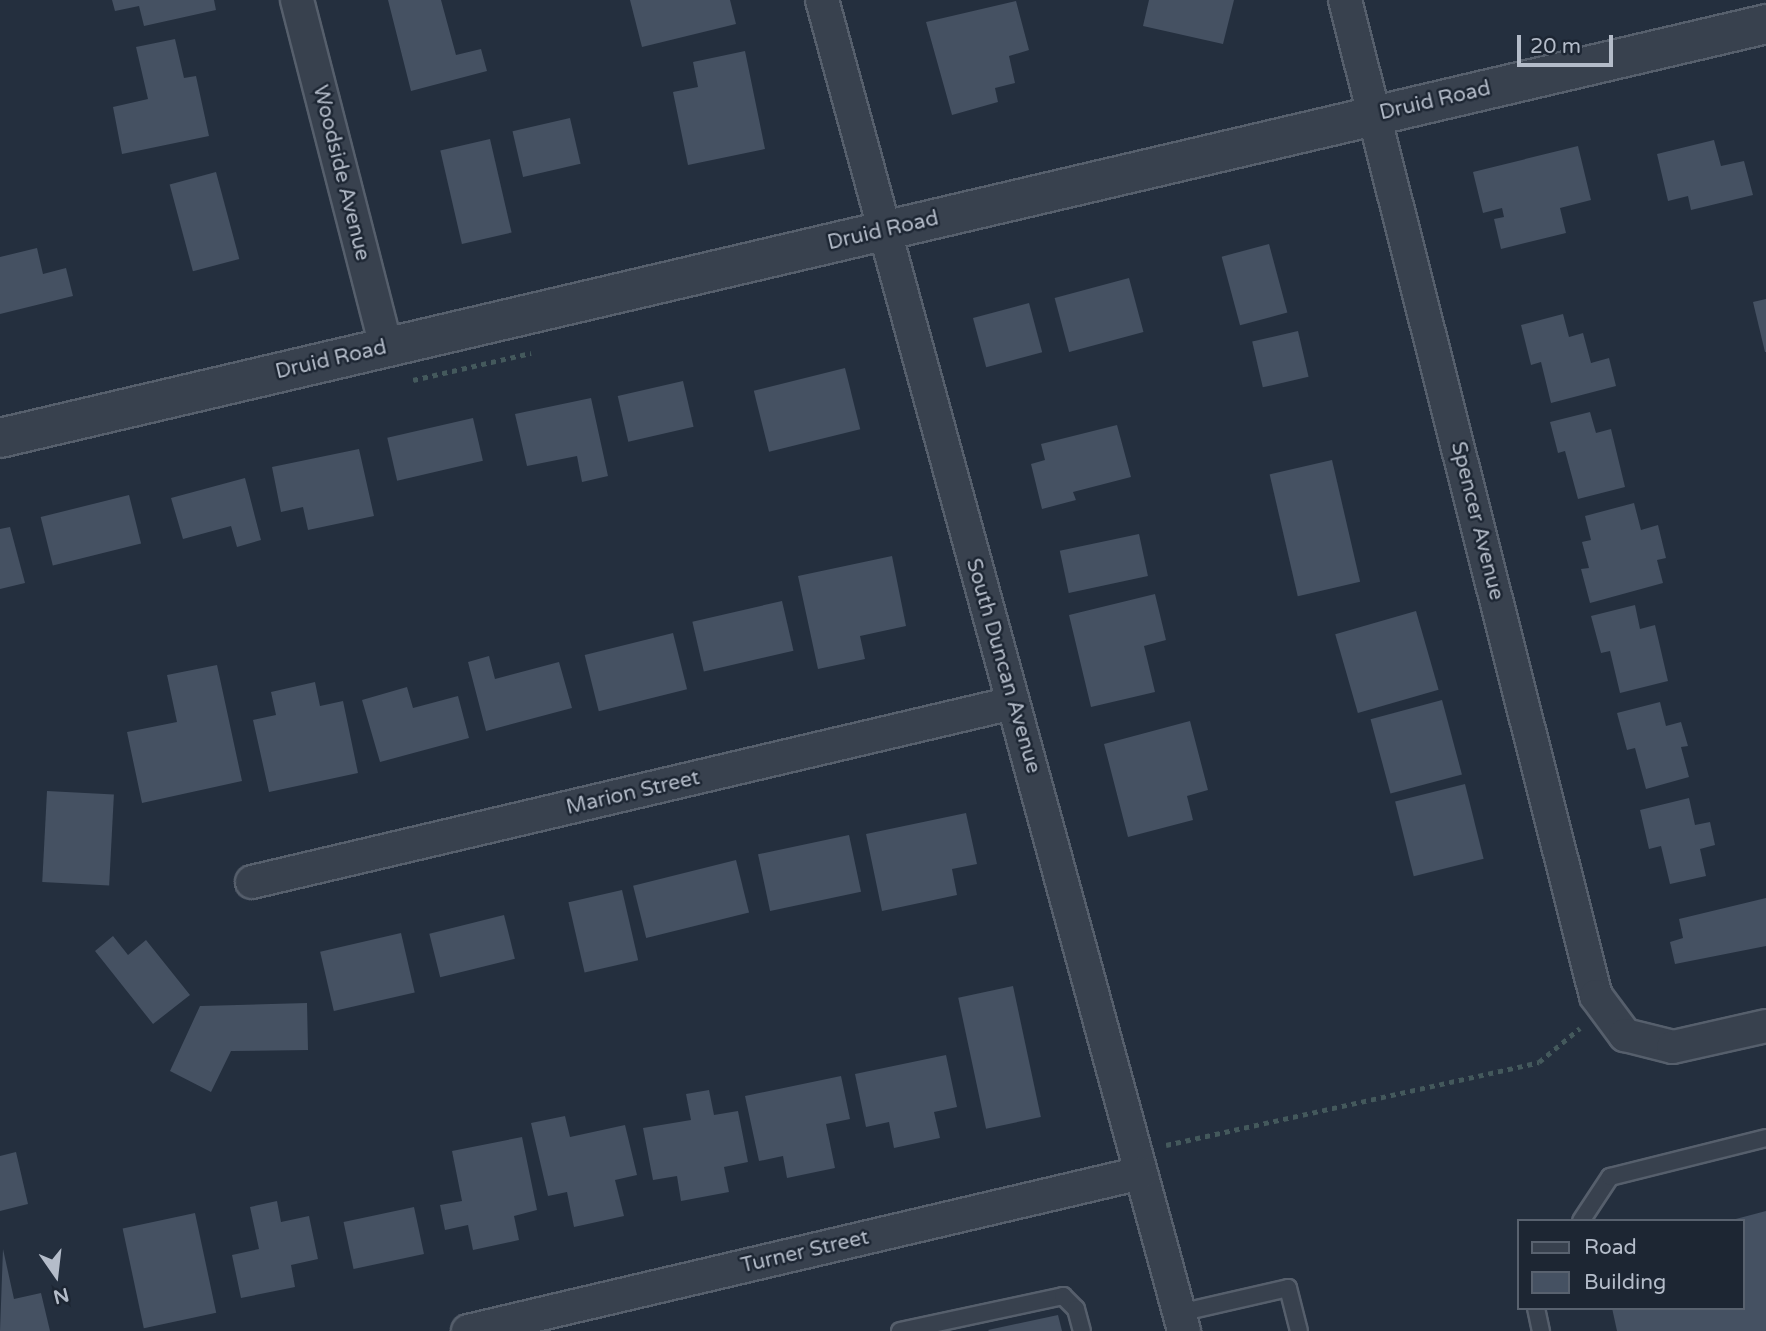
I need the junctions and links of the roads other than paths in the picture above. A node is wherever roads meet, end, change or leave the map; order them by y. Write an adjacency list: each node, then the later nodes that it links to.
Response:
1 (297, 0): 7 (street, Woodside Avenue)
2 (822, 0): 6 (street, South Duncan Avenue)
3 (1345, 0): 5 (street, Spencer Avenue)
4 (1766, 24): 5 (street, Druid Road)
5 (1375, 115): 6 (street, Druid Road); 11 (street, Spencer Avenue)
6 (881, 231): 7 (street, Druid Road); 9 (street, South Duncan Avenue)
7 (386, 347): 8 (street, Druid Road)
8 (0, 438)
9 (1013, 703): 10 (street, Marion Street); 13 (street, South Duncan Avenue)
10 (252, 882)
11 (1766, 1026)
12 (1766, 1138): 14 (lane)
13 (1138, 1162): 16 (street, South Duncan Avenue); 17 (street, Turner Street)
14 (1582, 1219)
15 (1536, 1310): 21 (lane)
16 (1181, 1322): 20 (lane)
17 (468, 1331)
18 (900, 1331): 19 (lane)
19 (1082, 1331)
20 (1299, 1331)
21 (1541, 1331)

